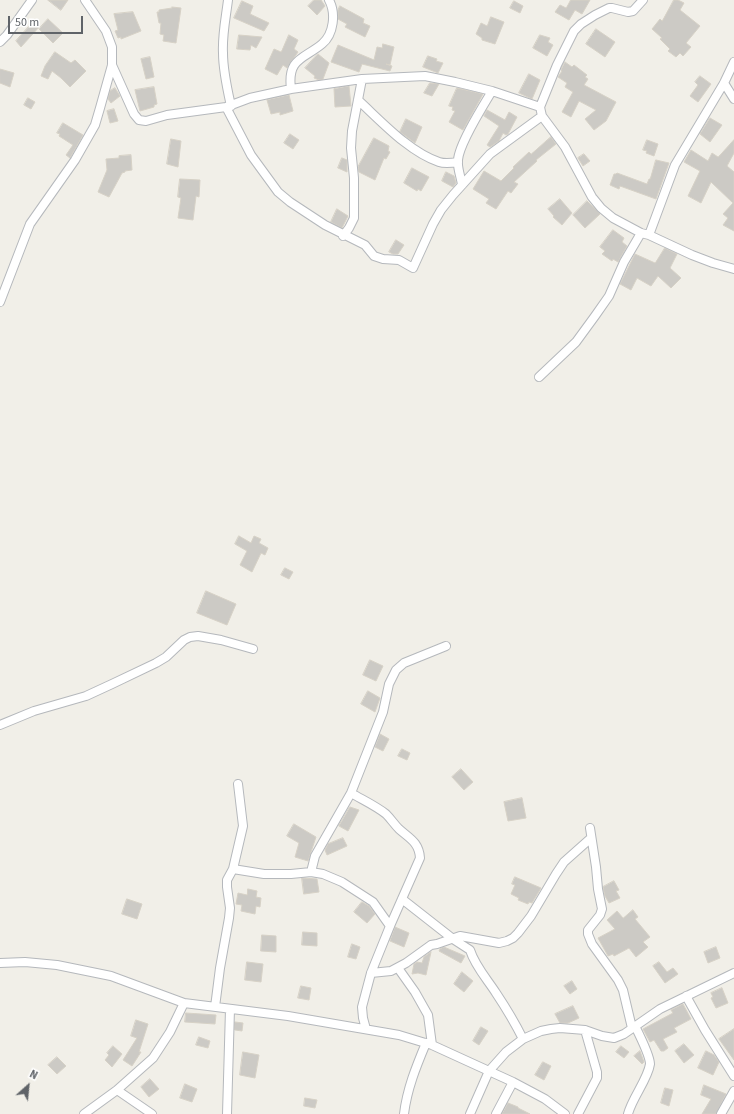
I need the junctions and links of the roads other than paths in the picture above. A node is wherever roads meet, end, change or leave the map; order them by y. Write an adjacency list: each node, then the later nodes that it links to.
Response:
1 (32, 0): 6 (street)
2 (85, 0): 8 (street)
3 (228, 0): 15 (street)
4 (329, 0): 11 (street)
5 (643, 0): 16 (street)
6 (0, 42)
7 (734, 62): 10 (street)
8 (112, 65): 15 (street); 24 (street)
9 (362, 79): 11 (street); 12 (street); 14 (street)
10 (724, 83): 13 (street); 21 (street)
11 (291, 89): 15 (street)
12 (492, 91): 16 (street); 18 (street)
13 (734, 99)
14 (358, 100): 18 (street); 22 (street)
15 (229, 107): 22 (street)
16 (540, 107): 17 (street)
17 (542, 116): 19 (street); 20 (street)
18 (458, 162): 19 (street)
19 (462, 185): 22 (street)
20 (641, 233): 21 (street); 25 (street)
21 (649, 235): 23 (street)
22 (344, 236)
23 (734, 269)
24 (0, 302)
25 (538, 377)
26 (446, 646): 30 (street)
27 (253, 649): 28 (street)
28 (0, 725)
29 (238, 784): 33 (street)
30 (351, 793): 34 (street); 35 (street)
31 (590, 828): 32 (street)
32 (591, 838): 37 (street); 46 (street)
33 (233, 869): 34 (street); 44 (street)
34 (311, 872): 36 (street)
35 (402, 899): 36 (street); 37 (street)
36 (390, 926): 40 (street)
37 (453, 939): 39 (street); 49 (street)
38 (0, 963): 43 (street)
39 (398, 968): 40 (street); 50 (street)
40 (371, 973): 47 (street)
41 (734, 973): 42 (street)
42 (686, 996): 46 (street); 52 (street)
43 (184, 1003): 44 (street); 54 (street)
44 (215, 1007): 45 (street)
45 (230, 1009): 47 (street); 59 (street)
46 (634, 1027): 48 (street); 65 (street)
47 (366, 1029): 50 (street)
48 (585, 1030): 49 (street); 64 (street)
49 (524, 1039): 51 (street)
50 (429, 1044): 51 (street); 60 (street)
51 (489, 1071): 53 (street); 61 (street)
52 (734, 1076)
53 (513, 1082): 62 (street); 63 (street)
54 (117, 1090): 56 (street); 58 (street)
55 (734, 1091): 66 (street)
56 (94, 1111): 57 (street)
57 (84, 1114)
58 (152, 1114)
59 (227, 1114)
60 (404, 1114)
61 (470, 1114)
62 (496, 1114)
63 (565, 1114)
64 (578, 1114)
65 (628, 1114)
66 (722, 1114)

